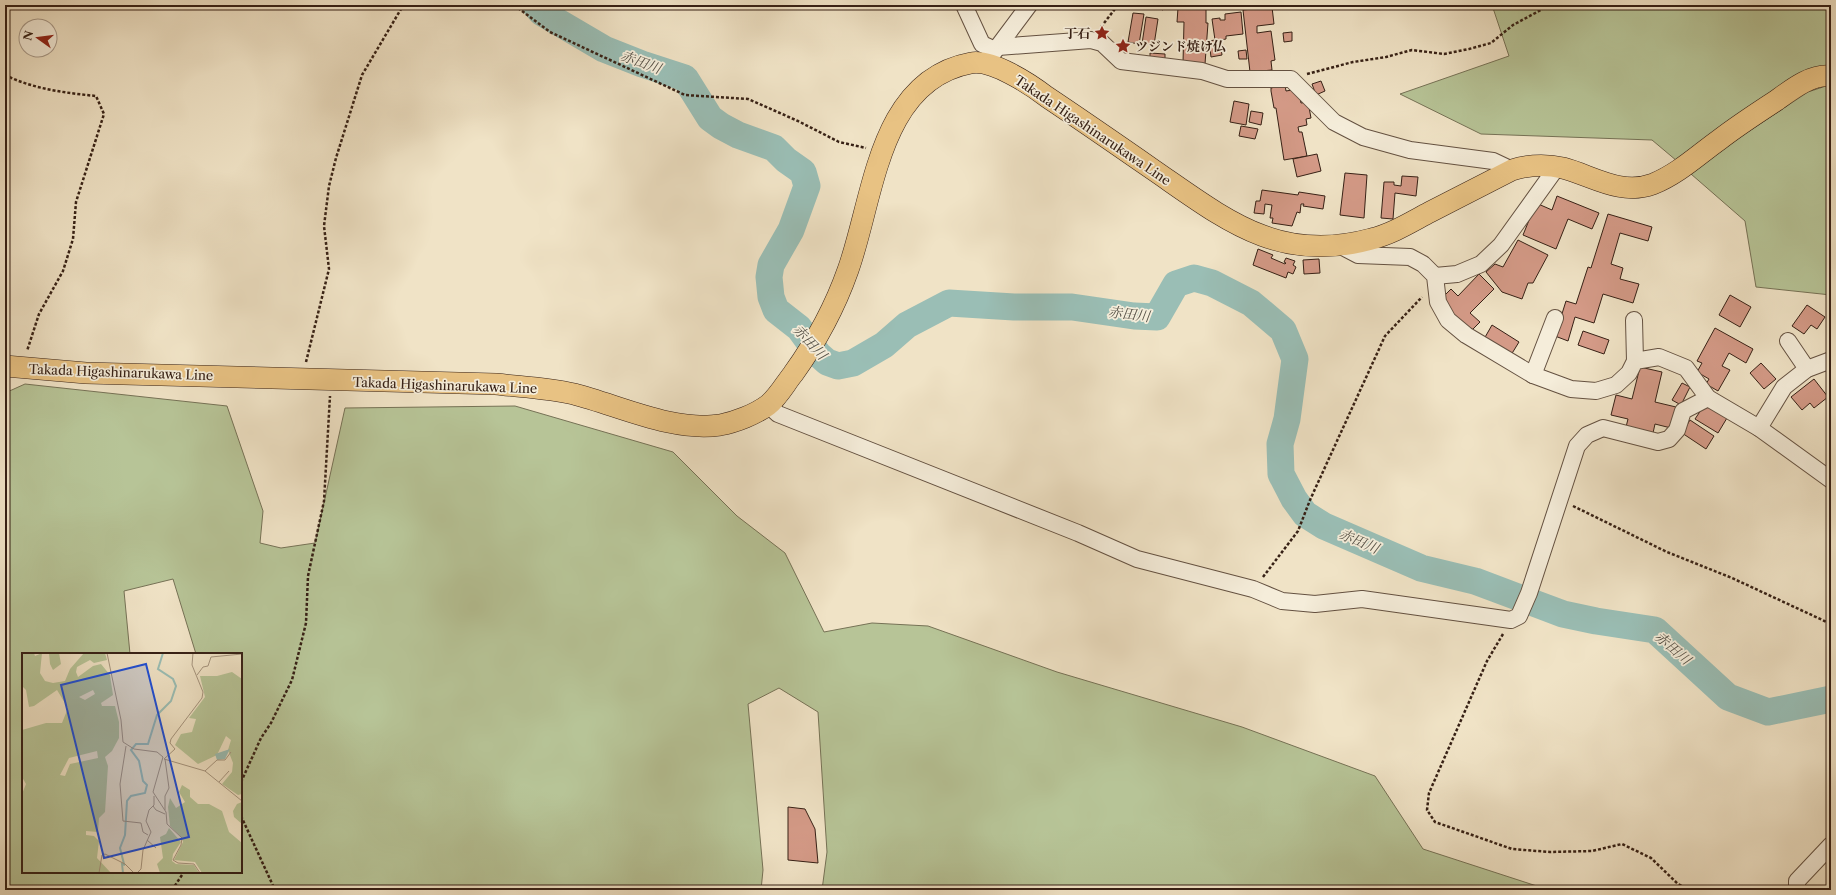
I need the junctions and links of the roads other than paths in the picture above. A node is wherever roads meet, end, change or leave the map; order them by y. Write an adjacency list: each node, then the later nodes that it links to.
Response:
1 (964, 5): 3 (street)
2 (1029, 5): 3 (street)
3 (993, 53): 6 (street); 7 (main road, Takada Higashinarukawa Line); 18 (main road, Takada Higashinarukawa Line)
4 (1831, 76): 5 (main road, Takada Higashinarukawa Line)
5 (1556, 167): 6 (main road, Takada Higashinarukawa Line); 8 (street)
6 (1512, 170): 7 (main road, Takada Higashinarukawa Line)
7 (1338, 245): 8 (street)
8 (1435, 276): 16 (street)
9 (1555, 318): 16 (street)
10 (1634, 320): 13 (street)
11 (1788, 341): 15 (street)
12 (1831, 360): 15 (street)
13 (1635, 361): 16 (street); 17 (street)
14 (13, 367): 18 (main road, Takada Higashinarukawa Line)
15 (1807, 369): 19 (street)
16 (1533, 375)
17 (1708, 398): 18 (street); 19 (street)
18 (768, 405)
19 (1759, 428): 20 (street)
20 (1831, 480)
21 (1831, 845): 22 (street)
22 (1797, 890)

